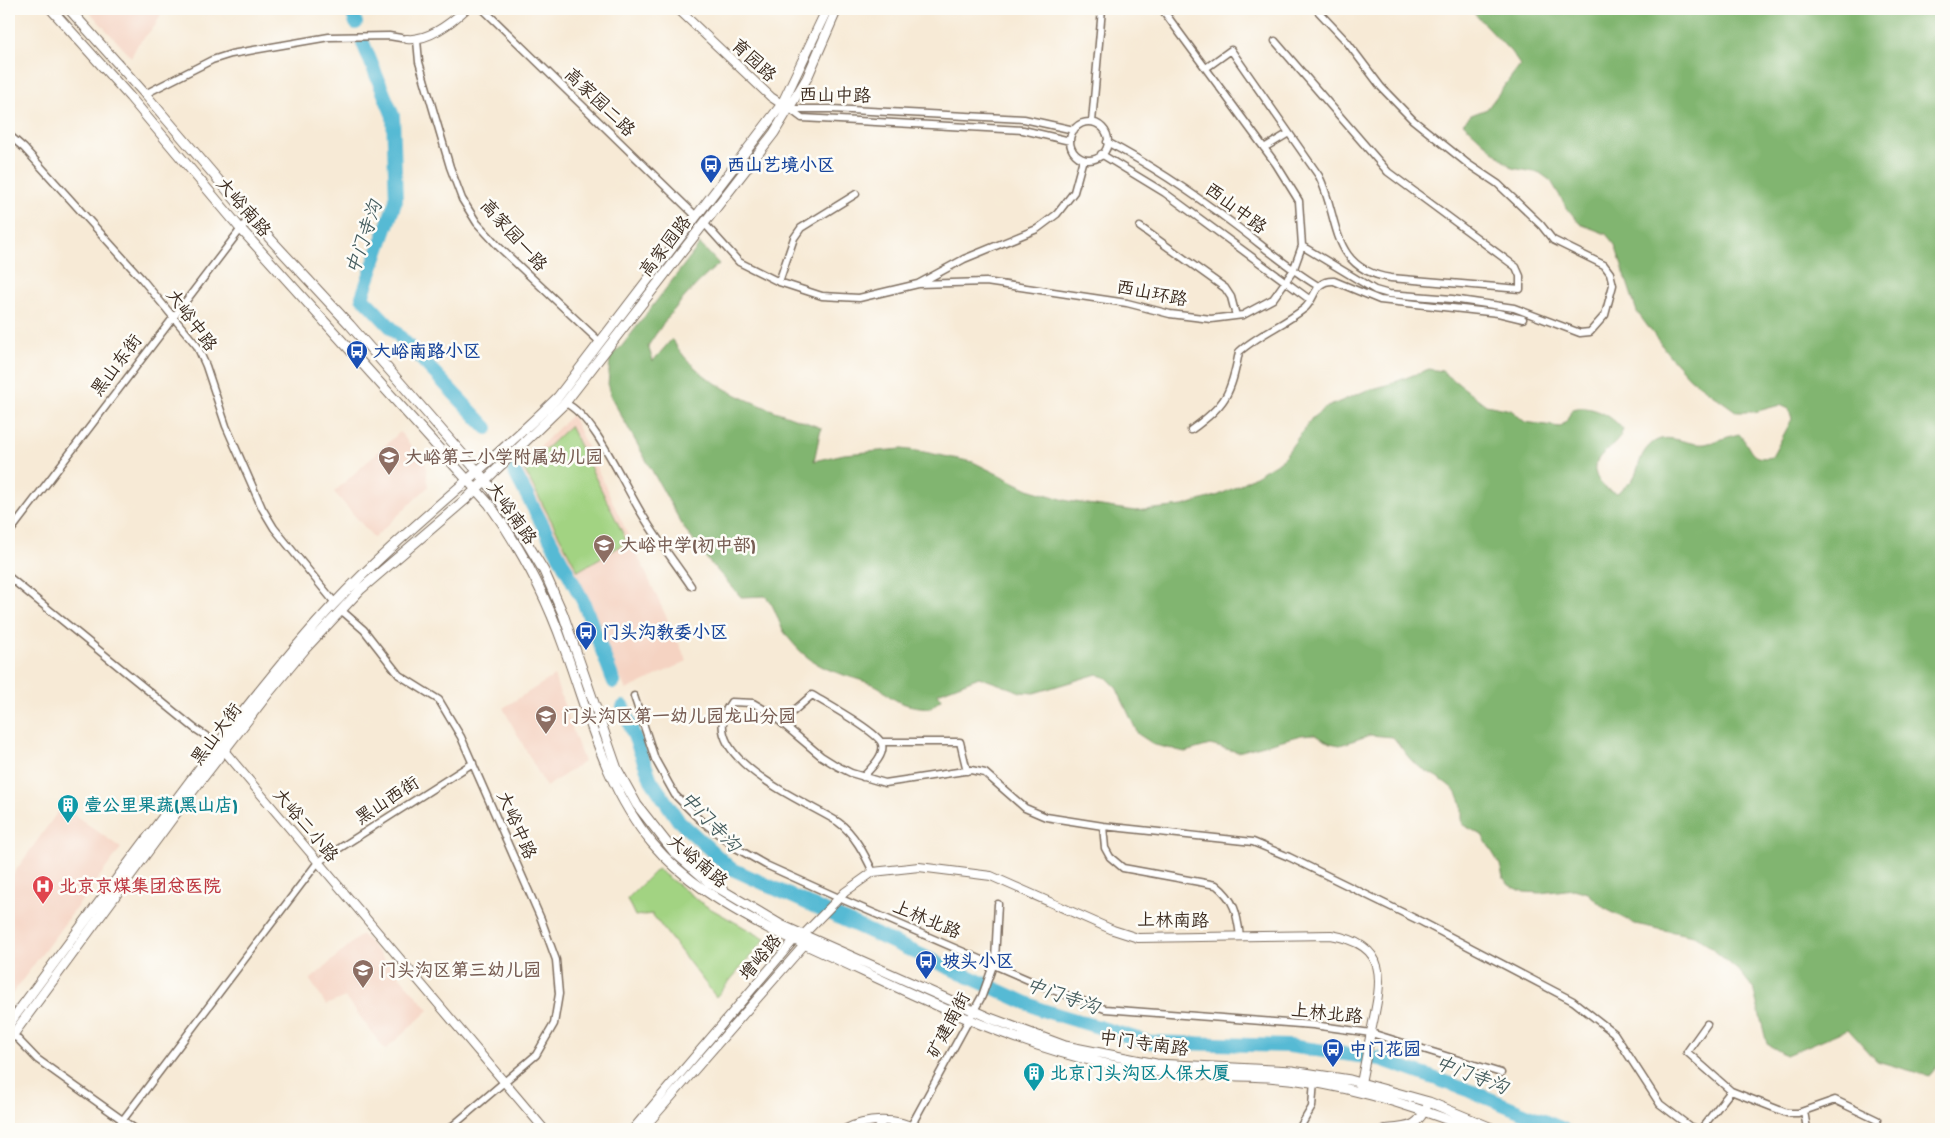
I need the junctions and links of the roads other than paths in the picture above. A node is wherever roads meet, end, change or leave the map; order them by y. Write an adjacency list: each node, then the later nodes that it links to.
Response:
1 (51, 9): 30 (main road, 大峪南路)
2 (69, 9): 15 (main road, 大峪南路)
3 (466, 9): 12 (street)
4 (483, 9): 28 (street, 高家园二路)
5 (678, 9): 16 (street, 育园路)
6 (827, 9): 16 (main road, 高家园路)
7 (837, 9): 16 (main road, 高家园路)
8 (1102, 9): 17 (street)
9 (1162, 9): 14 (street, 西山环路)
10 (1316, 9): 31 (street)
11 (407, 39): 12 (street); 15 (street)
12 (417, 40): 41 (street, 高家园一路)
13 (1275, 42): 19 (street)
14 (1206, 68): 19 (street); 23 (street, 西山环路)
15 (146, 94): 27 (main road, 大峪南路)
16 (786, 107): 18 (street, 西山中路); 21 (street, 西山中路); 28 (main road, 高家园路)
17 (1092, 122): 18 (street); 22 (street)
18 (1074, 130): 21 (street)
19 (1288, 133): 23 (street)
20 (9, 136): 38 (street, 大峪中路)
21 (1070, 141): 25 (street)
22 (1107, 142): 24 (street); 32 (street, 西山中路)
23 (1264, 148): 31 (street, 西山环路)
24 (1101, 154): 25 (street); 34 (street, 西山中路)
25 (1083, 159): 35 (street)
26 (856, 194): 33 (street)
27 (250, 217): 30 (street, 黑山东街); 44 (main road, 大峪南路)
28 (701, 220): 33 (street, 西山环路); 41 (main road, 高家园路); 42 (main road, 高家园路)
29 (1140, 227): 39 (street)
30 (240, 228): 38 (street, 黑山东街); 45 (main road, 大峪南路)
31 (1302, 246): 32 (street, 西山环路)
32 (1293, 271): 34 (street, 西山环路); 36 (street, 西山中路)
33 (779, 282): 35 (street, 西山环路)
34 (1285, 282): 37 (street, 西山中路); 39 (street, 西山环路)
35 (918, 284): 39 (street, 西山环路)
36 (1318, 286): 37 (street); 40 (street)
37 (1310, 299): 43 (street)
38 (173, 315): 48 (street, 黑山东街); 51 (street, 大峪中路)
39 (1236, 316)
40 (1523, 319)
41 (600, 342): 44 (main road, 高家园路)
42 (564, 403): 46 (main road, 高家园路); 50 (street)
43 (1191, 430)
44 (479, 472): 45 (main road, 黑山大街); 46 (main road, 大峪南路)
45 (468, 480): 47 (main road, 大峪南路); 51 (main road, 黑山大街)
46 (486, 481): 47 (main road, 黑山大街); 65 (main road, 大峪南路)
47 (476, 490): 52 (main road, 黑山大街); 67 (main road, 大峪南路)
48 (9, 533)
49 (9, 577): 56 (street, 大峪二小路)
50 (691, 586)
51 (335, 603): 56 (main road, 黑山大街)
52 (341, 610): 56 (main road, 黑山大街); 57 (street, 大峪中路)
53 (634, 696): 63 (street, 上林北路)
54 (781, 722): 55 (street); 59 (street); 62 (street)
55 (882, 742): 58 (street); 59 (street)
56 (222, 747): 61 (street, 大峪二小路); 72 (main road, 黑山大街); 75 (main road, 黑山大街)
57 (473, 763): 61 (street, 黑山西街); 78 (street, 大峪中路)
58 (967, 771): 59 (street); 60 (street)
59 (864, 777)
60 (1103, 826): 66 (street); 99 (street)
61 (318, 862): 78 (street, 大峪二小路); 83 (street)
62 (873, 872): 63 (street); 66 (street, 上林南路)
63 (839, 898): 65 (street); 69 (street, 上林北路)
64 (998, 904): 69 (street, 矿建南街)
65 (804, 934): 67 (street, 增峪路); 68 (street, 增峪路); 70 (main road, 中门寺南路)
66 (1240, 936): 74 (street, 上林南路)
67 (794, 940): 68 (main road, 中门寺南路); 91 (street, 增峪路)
68 (805, 944): 71 (main road, 中门寺南路); 92 (street, 增峪路)
69 (993, 964): 70 (street, 矿建南街); 74 (street, 上林北路)
70 (975, 1011): 71 (street, 矿建南街); 77 (main road, 中门寺南路)
71 (969, 1019): 77 (main road, 中门寺南路); 86 (street, 矿建南街)
72 (9, 1024)
73 (1707, 1024): 80 (street)
74 (1371, 1033): 76 (street, 上林北路); 79 (street, 上林南路)
75 (11, 1037): 83 (street)
76 (1501, 1074)
77 (1314, 1078): 79 (main road, 中门寺南路); 95 (street)
78 (505, 1083): 89 (street, 大峪中路); 90 (street, 大峪二小路)
79 (1360, 1087): 81 (main road, 中门寺南路)
80 (1731, 1091): 82 (street); 99 (street)
81 (1427, 1106): 96 (street); 97 (main road, 中门寺南路); 98 (main road, 中门寺南路)
82 (1804, 1111): 84 (street); 100 (street)
83 (123, 1120): 87 (street); 88 (street)
84 (1877, 1120)
85 (884, 1121): 86 (street); 93 (street); 94 (street)
86 (914, 1127)
87 (116, 1129)
88 (135, 1129)
89 (448, 1129)
90 (544, 1129)
91 (633, 1129)
92 (643, 1129)
93 (846, 1129)
94 (877, 1129)
95 (1299, 1129)
96 (1384, 1129)
97 (1472, 1129)
98 (1494, 1129)
99 (1699, 1129)
100 (1807, 1129)

